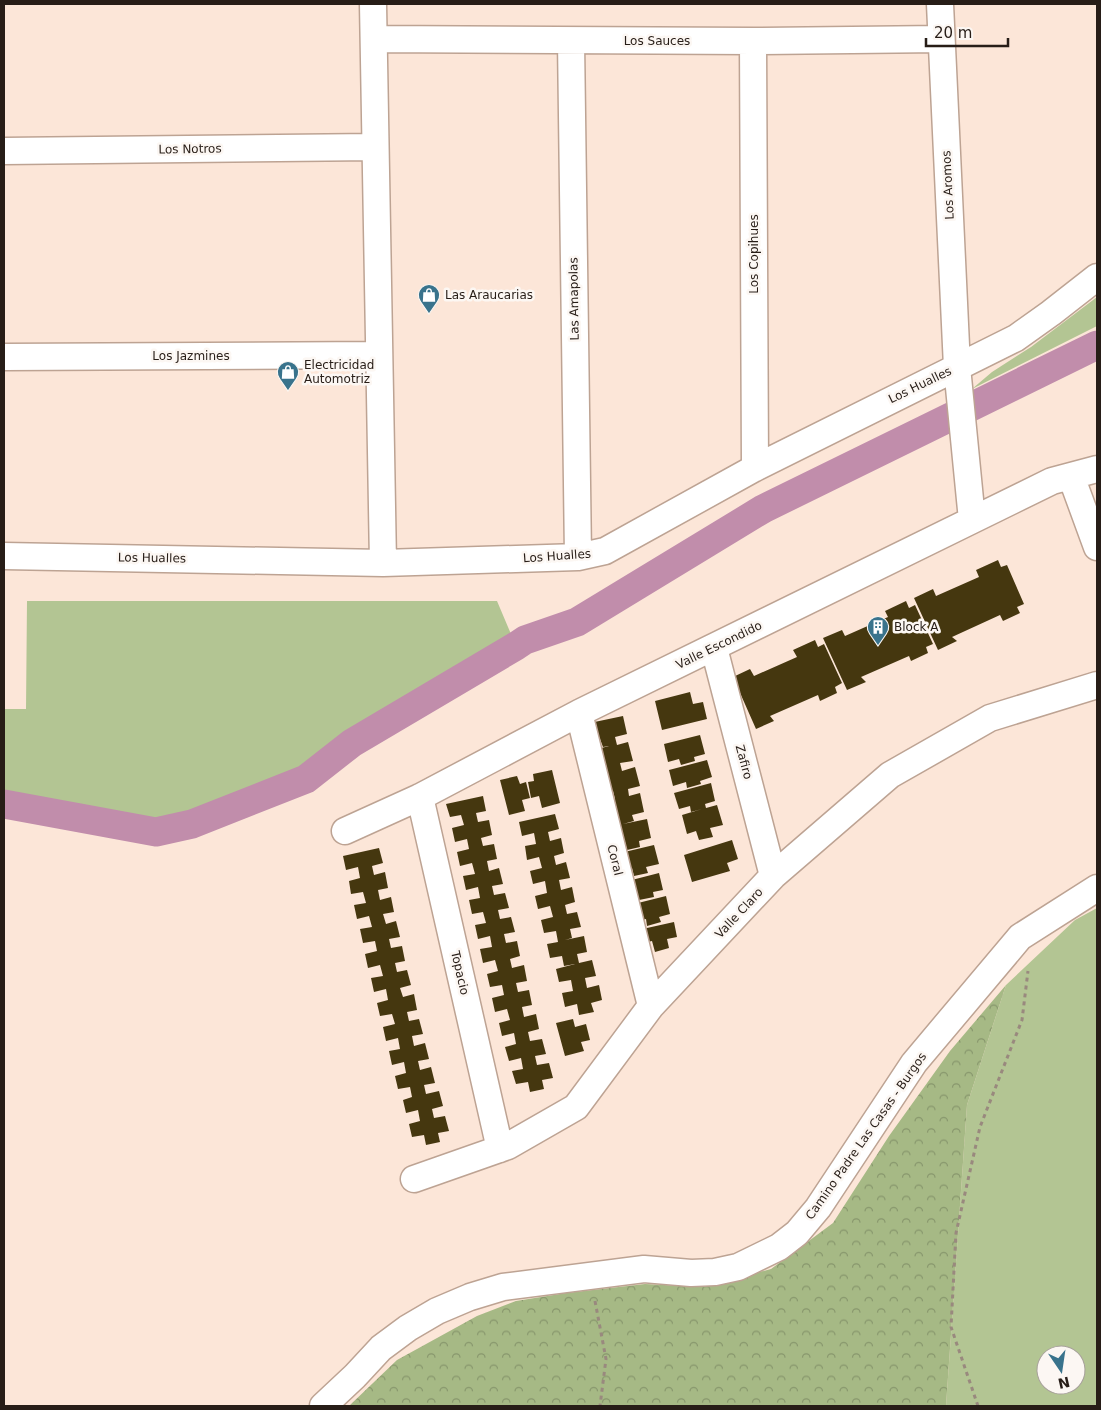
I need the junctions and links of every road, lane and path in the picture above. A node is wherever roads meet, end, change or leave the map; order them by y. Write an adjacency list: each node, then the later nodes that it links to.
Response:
1 (373, 4): 3 (street)
2 (940, 4): 4 (street, Los Aromos)
3 (374, 39): 5 (street, Los Sauces); 7 (street)
4 (941, 39): 6 (street, Los Sauces); 12 (street, Los Aromos)
5 (571, 40): 6 (street, Los Sauces); 19 (street, Las Amapolas)
6 (753, 41): 13 (street, Los Copihues)
7 (376, 147): 8 (street, Los Notros); 10 (street)
8 (4, 151)
9 (1097, 277): 12 (street, Los Hualles)
10 (379, 355): 11 (street, Los Jazmines); 20 (street)
11 (4, 357)
12 (957, 367): 13 (street, Los Hualles); 16 (street, Los Aromos)
13 (755, 468): 19 (street, Los Hualles)
14 (1097, 469): 15 (street, Valle Escondido)
15 (1070, 476): 16 (street, Valle Escondido); 17 (street)
16 (972, 520): 21 (street, Valle Escondido)
17 (1097, 548)
18 (4, 556): 20 (street, Los Hualles)
19 (578, 557): 20 (street, Los Hualles)
20 (383, 563)
21 (714, 648): 23 (street, Valle Escondido); 26 (street, Zafiro)
22 (1097, 685): 26 (street, Valle Claro)
23 (579, 713): 24 (street, Valle Escondido); 29 (street, Coral)
24 (420, 797): 25 (street, Valle Escondido); 30 (street, Topacio)
25 (345, 831)
26 (773, 876): 29 (street, Valle Claro)
27 (1097, 888): 28 (street, Camino Padre Las Casas - Burgos)
28 (1034, 928): 32 (street, Camino Padre Las Casas - Burgos); 35 (path)
29 (651, 1006): 30 (street, Valle Claro)
30 (500, 1149): 31 (street, Valle Claro)
31 (414, 1179)
32 (590, 1276): 33 (street, Camino Padre Las Casas - Burgos); 34 (path)
33 (323, 1406)
34 (600, 1406)
35 (978, 1406)

